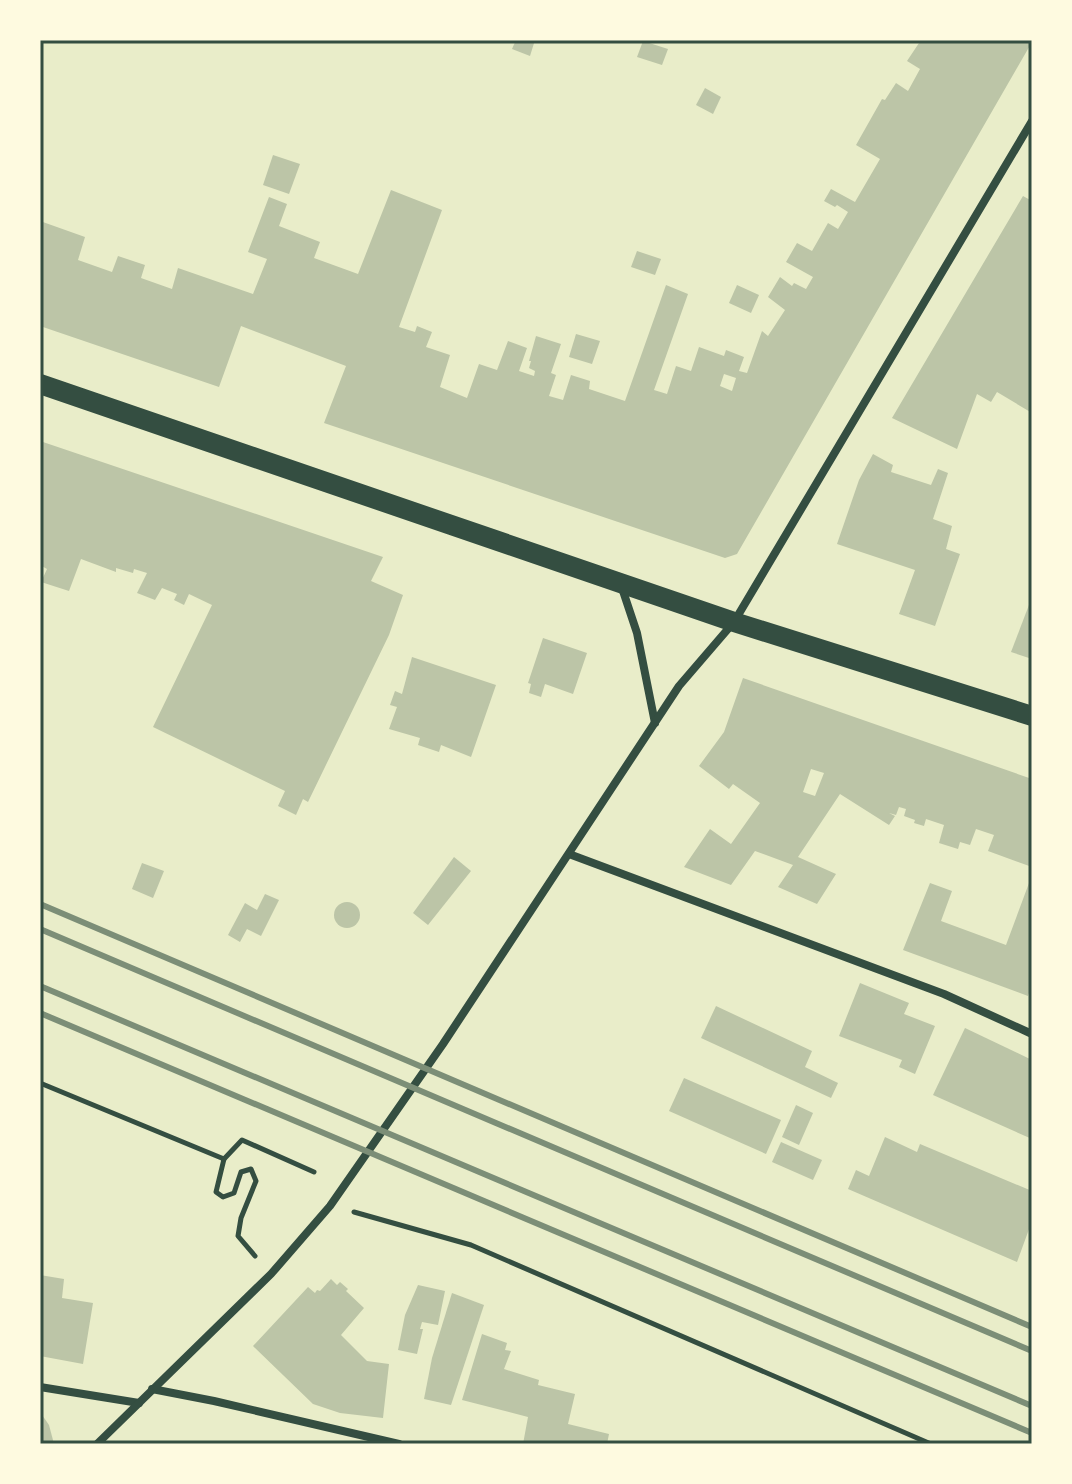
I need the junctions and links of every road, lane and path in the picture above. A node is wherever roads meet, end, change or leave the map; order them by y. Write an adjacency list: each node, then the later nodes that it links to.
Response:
1 (1032, 121): 4 (street)
2 (40, 384): 3 (main road)
3 (620, 583): 4 (main road); 6 (street)
4 (734, 622): 5 (main road); 6 (street)
5 (1032, 716)
6 (655, 723): 7 (street)
7 (569, 854): 8 (street); 12 (street)
8 (1032, 1034)
9 (40, 1083): 10 (path)
10 (224, 1159): 11 (path); 13 (path)
11 (314, 1172)
12 (330, 1206): 13 (street); 19 (path)
13 (271, 1274): 15 (street)
14 (40, 1387): 16 (street)
15 (152, 1389): 16 (street); 18 (street)
16 (139, 1403): 17 (street)
17 (97, 1444)
18 (399, 1444)
19 (931, 1444)

